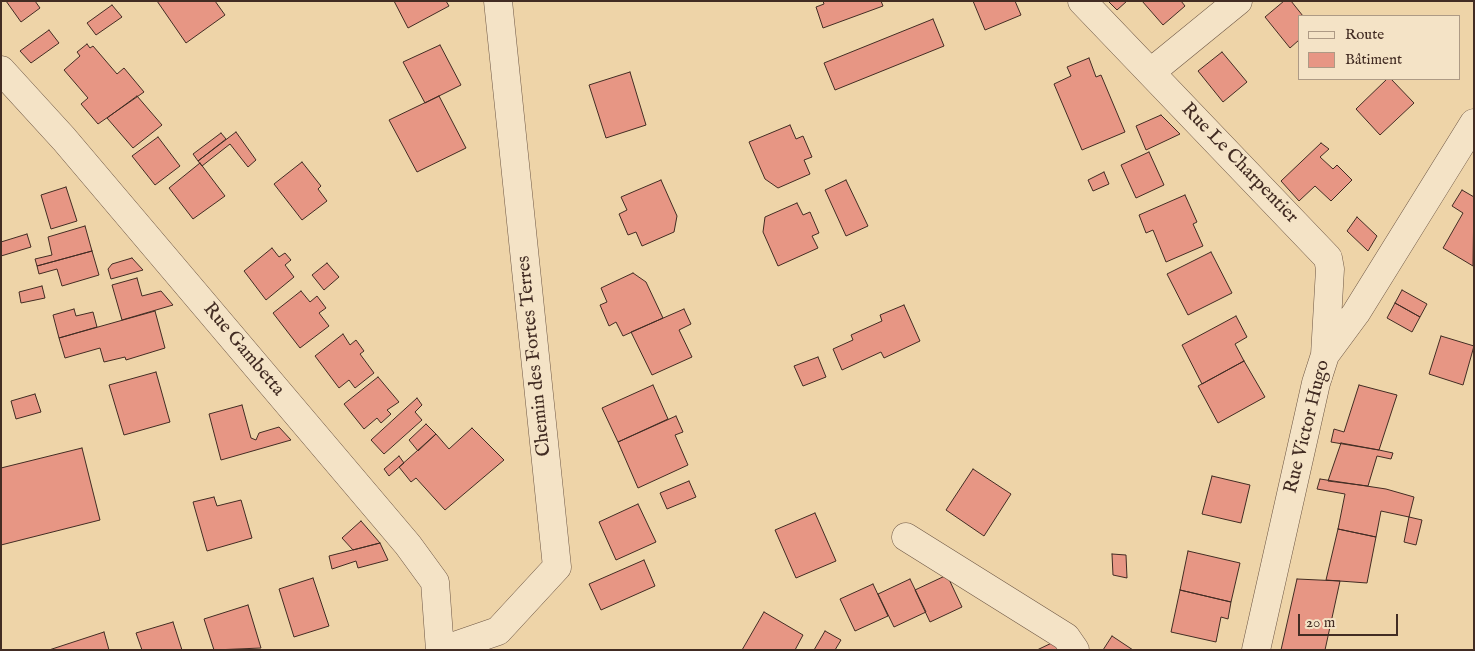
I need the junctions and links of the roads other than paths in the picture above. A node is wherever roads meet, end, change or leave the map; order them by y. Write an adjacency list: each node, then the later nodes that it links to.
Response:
1 (498, 1): 9 (street, Chemin des Fortes Terres)
2 (1082, 1): 5 (street, Rue Le Charpentier)
3 (1238, 1): 5 (street)
4 (1, 70): 9 (street, Rue Gambetta)
5 (1151, 72): 7 (street, Rue Le Charpentier)
6 (1474, 123): 7 (street, Rue Victor Hugo)
7 (1325, 355): 11 (street, Rue Victor Hugo)
8 (906, 537): 10 (street)
9 (442, 650)
10 (1075, 650)
11 (1256, 650)

